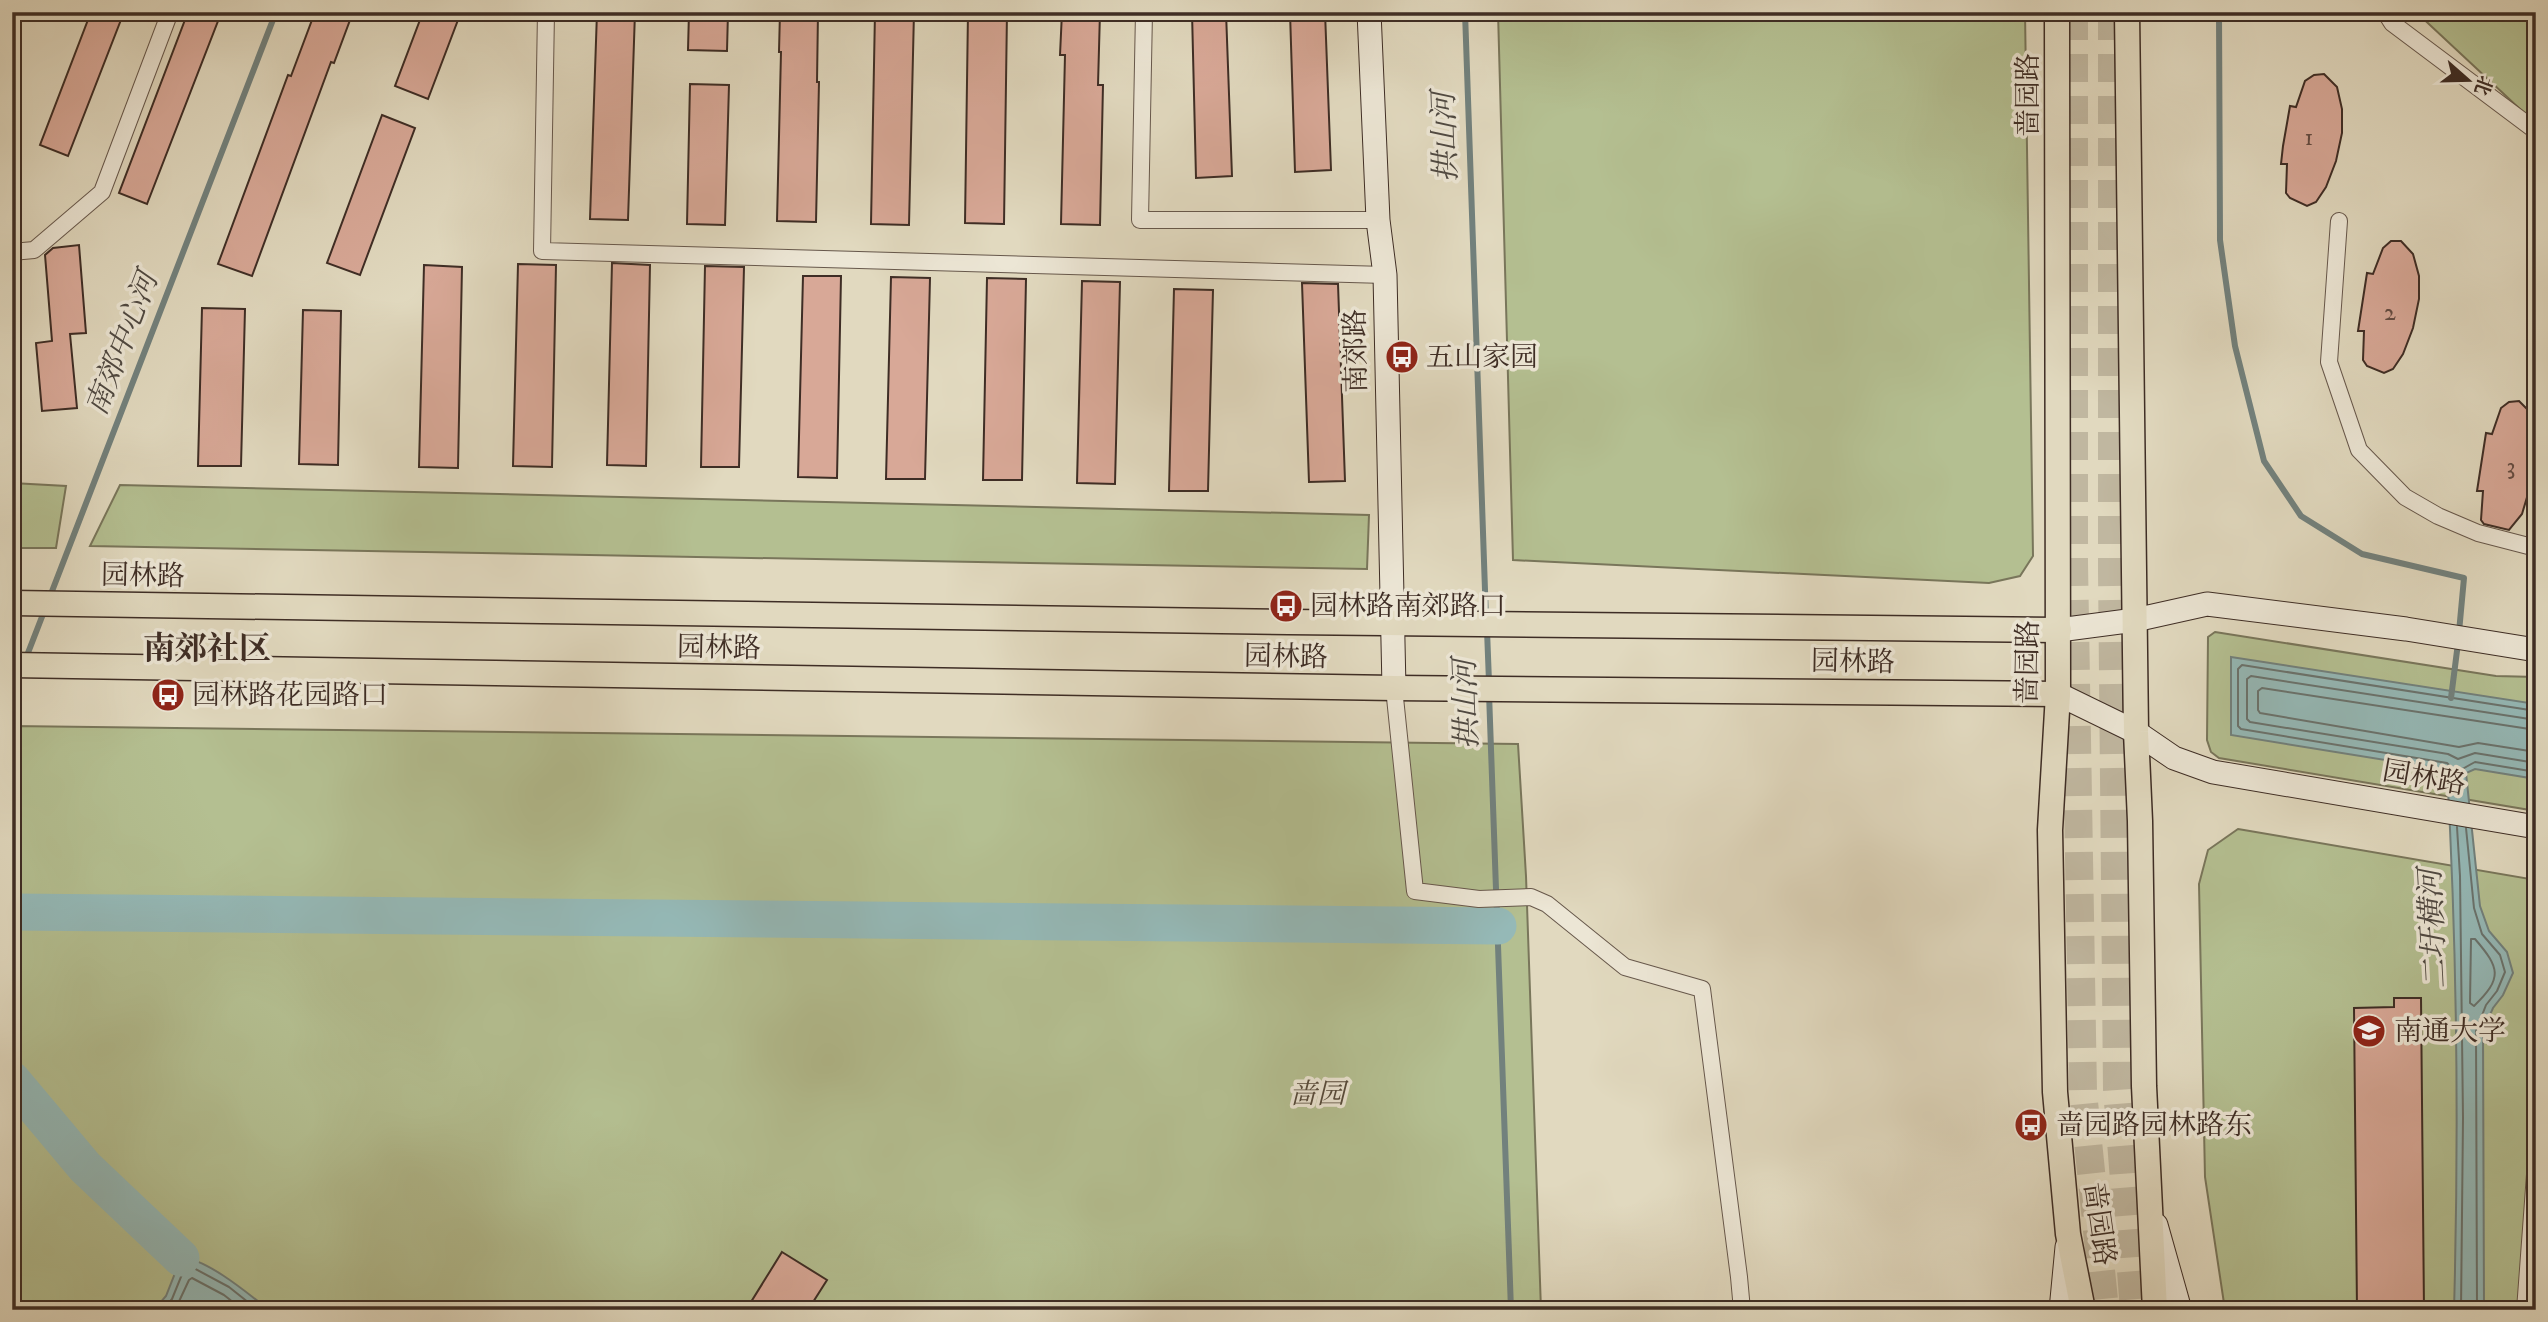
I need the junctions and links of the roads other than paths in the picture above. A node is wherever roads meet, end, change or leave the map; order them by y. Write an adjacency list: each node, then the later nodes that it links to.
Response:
1 (170, 12): 11 (street)
2 (546, 12): 12 (street)
3 (1144, 12): 9 (street)
4 (1369, 12): 9 (main road, 南郊路)
5 (2057, 12): 17 (main road, 啬园路)
6 (2127, 12): 15 (main road, 啬园路)
7 (2385, 12): 8 (street)
8 (2536, 131)
9 (1378, 220): 12 (main road, 南郊路)
10 (2339, 222): 13 (street)
11 (12, 252)
12 (1385, 275): 16 (main road, 南郊路)
13 (2536, 548)
14 (23, 603): 16 (main road, 园林路)
15 (2136, 620): 17 (main road, 园林路); 18 (main road, 园林路); 22 (main road, 啬园路)
16 (1394, 622): 17 (main road, 园林路); 20 (main road, 南郊路)
17 (2059, 630): 21 (main road, 啬园路)
18 (2536, 650)
19 (13, 665): 20 (main road, 园林路)
20 (1394, 688): 21 (main road, 园林路); 27 (street)
21 (2058, 694): 22 (main road, 园林路); 26 (main road, 啬园路)
22 (2136, 732): 23 (main road, 园林路); 25 (main road, 啬园路)
23 (2536, 827)
24 (2536, 1160): 32 (street)
25 (2150, 1204): 30 (main road, 啬园路); 31 (main road)
26 (2068, 1234): 28 (main road); 29 (main road, 啬园路)
27 (1742, 1310)
28 (2061, 1310)
29 (2082, 1310)
30 (2155, 1310)
31 (2180, 1310)
32 (2525, 1310)

